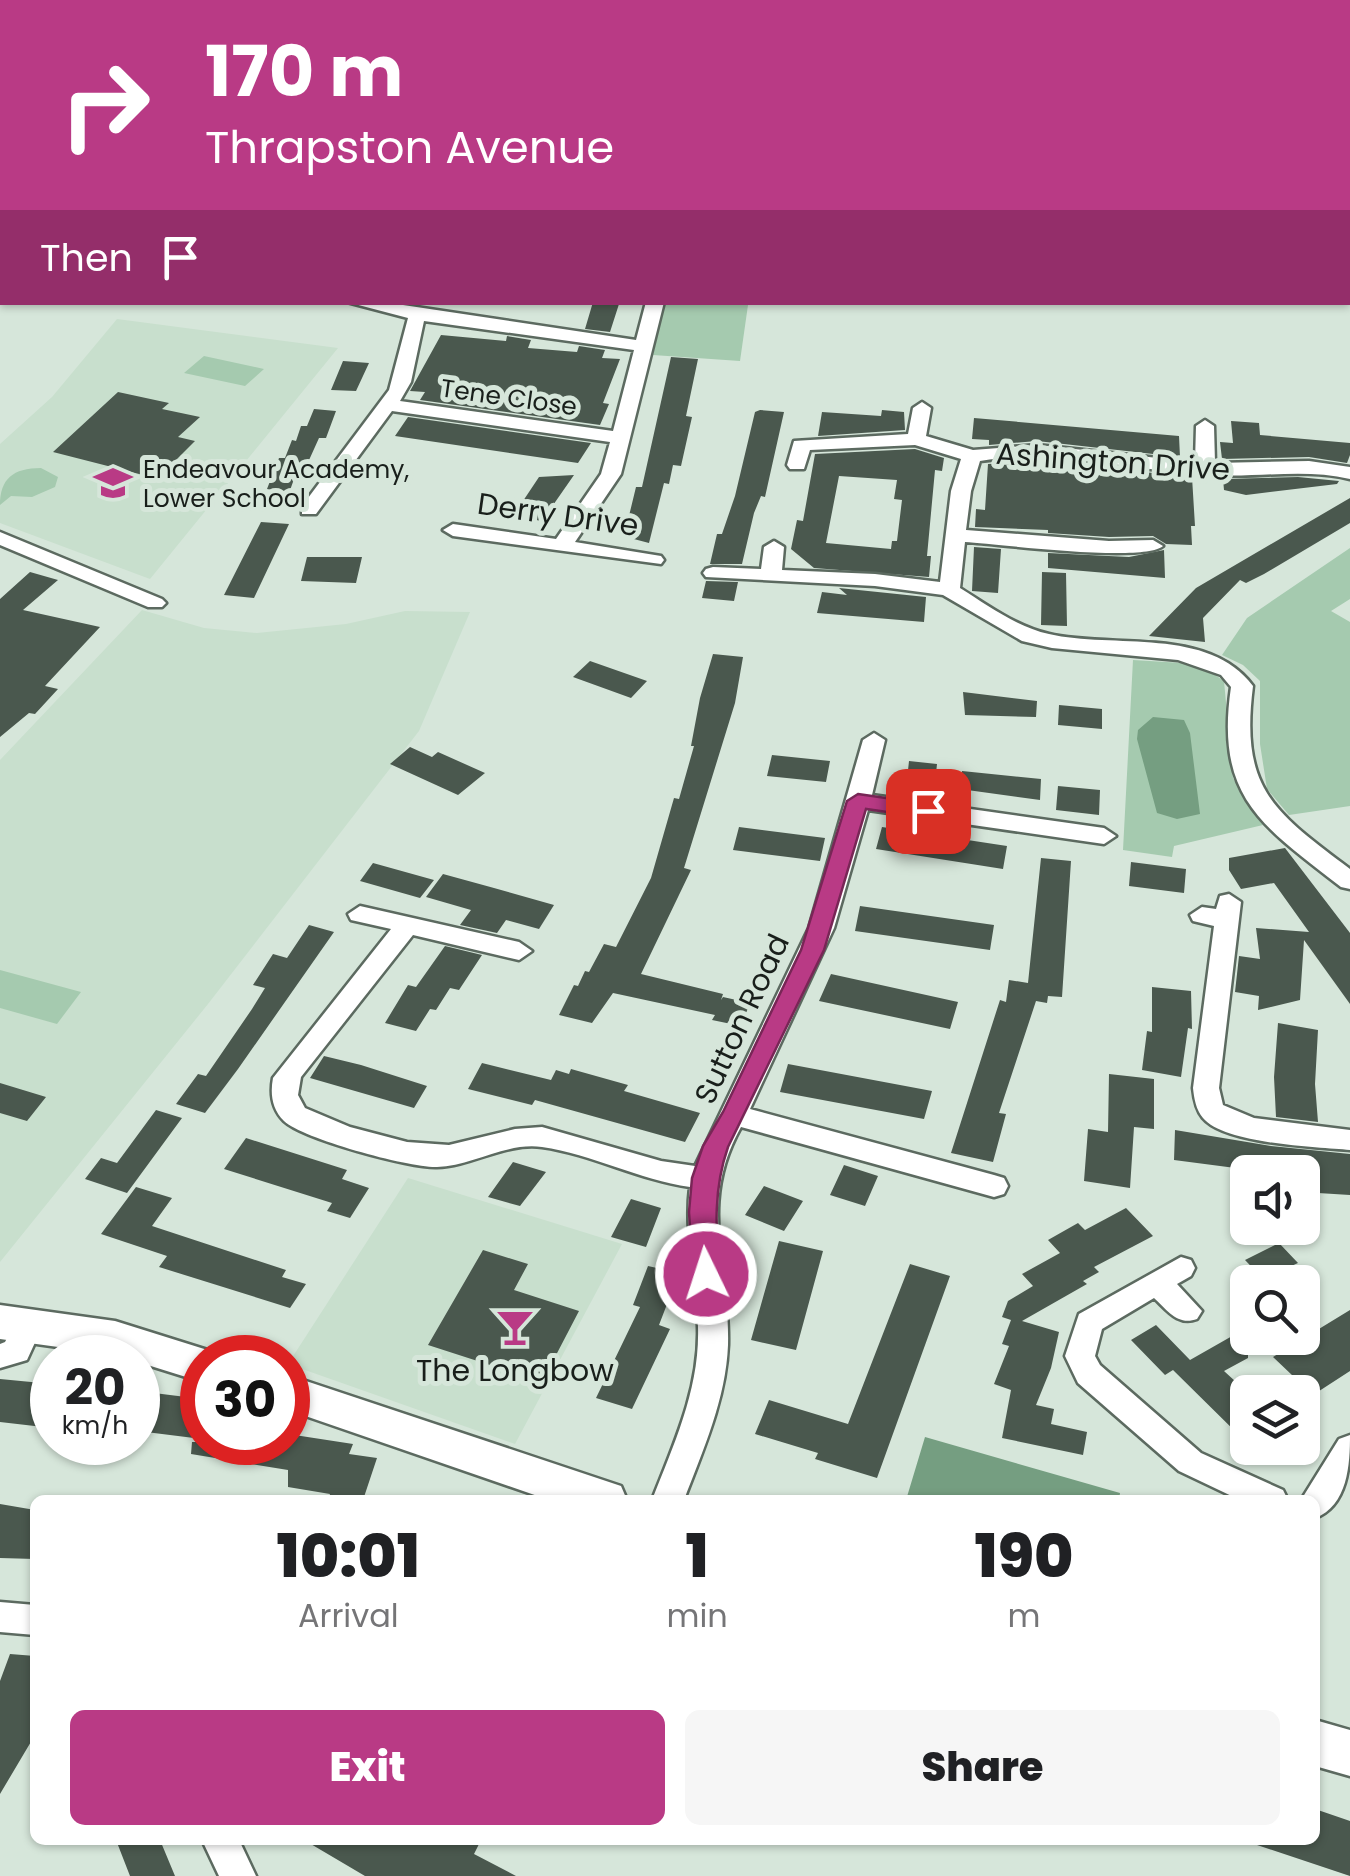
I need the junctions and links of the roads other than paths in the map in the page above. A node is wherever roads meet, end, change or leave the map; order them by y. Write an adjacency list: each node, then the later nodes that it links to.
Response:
1 (370, 305): 4 (street)
2 (485, 305): 5 (street)
3 (654, 305): 6 (street)
4 (418, 315): 5 (street); 7 (street)
5 (480, 324): 6 (street)
6 (644, 346): 11 (street)
7 (388, 405): 11 (street, Tene Close); 16 (street)
8 (922, 408): 12 (street)
9 (1206, 426): 14 (street)
10 (780, 437): 12 (street)
11 (623, 438): 20 (street)
12 (916, 440): 13 (street)
13 (972, 456): 14 (street, Ashington Drive); 18 (street, Ashington Drive)
14 (1204, 468): 15 (street, Ashington Drive)
15 (1350, 472)
16 (344, 497)
17 (467, 528): 20 (street, Derry Drive)
18 (956, 535): 21 (street); 26 (street, Ashington Drive)
19 (0, 538): 27 (street)
20 (562, 546): 23 (street, Derry Drive)
21 (1153, 546)
22 (774, 547): 25 (street)
23 (650, 554)
24 (713, 573): 25 (street)
25 (772, 575): 26 (street)
26 (948, 590): 31 (street)
27 (155, 603)
28 (874, 740): 29 (street, Sutton Road)
29 (858, 801): 30 (street); 36 (street, Sutton Road)
30 (1104, 836)
31 (1350, 881)
32 (1219, 912): 37 (street)
33 (360, 914): 34 (street)
34 (408, 926): 35 (street); 38 (street)
35 (519, 951)
36 (734, 1115): 38 (street, Sutton Road); 39 (street)
37 (1350, 1140)
38 (705, 1178): 47 (street, Sutton Road)
39 (994, 1186)
40 (1187, 1310): 48 (street)
41 (14, 1324): 42 (street); 43 (street)
42 (0, 1356)
43 (180, 1358)
44 (310, 1400): 46 (street)
45 (1350, 1448): 49 (street)
46 (590, 1495)
47 (670, 1495)
48 (1261, 1495)
49 (1320, 1496)
50 (0, 1617): 51 (street)
51 (30, 1620)
52 (1320, 1744): 53 (street)
53 (1350, 1753)
54 (222, 1845): 55 (street)
55 (238, 1876)

